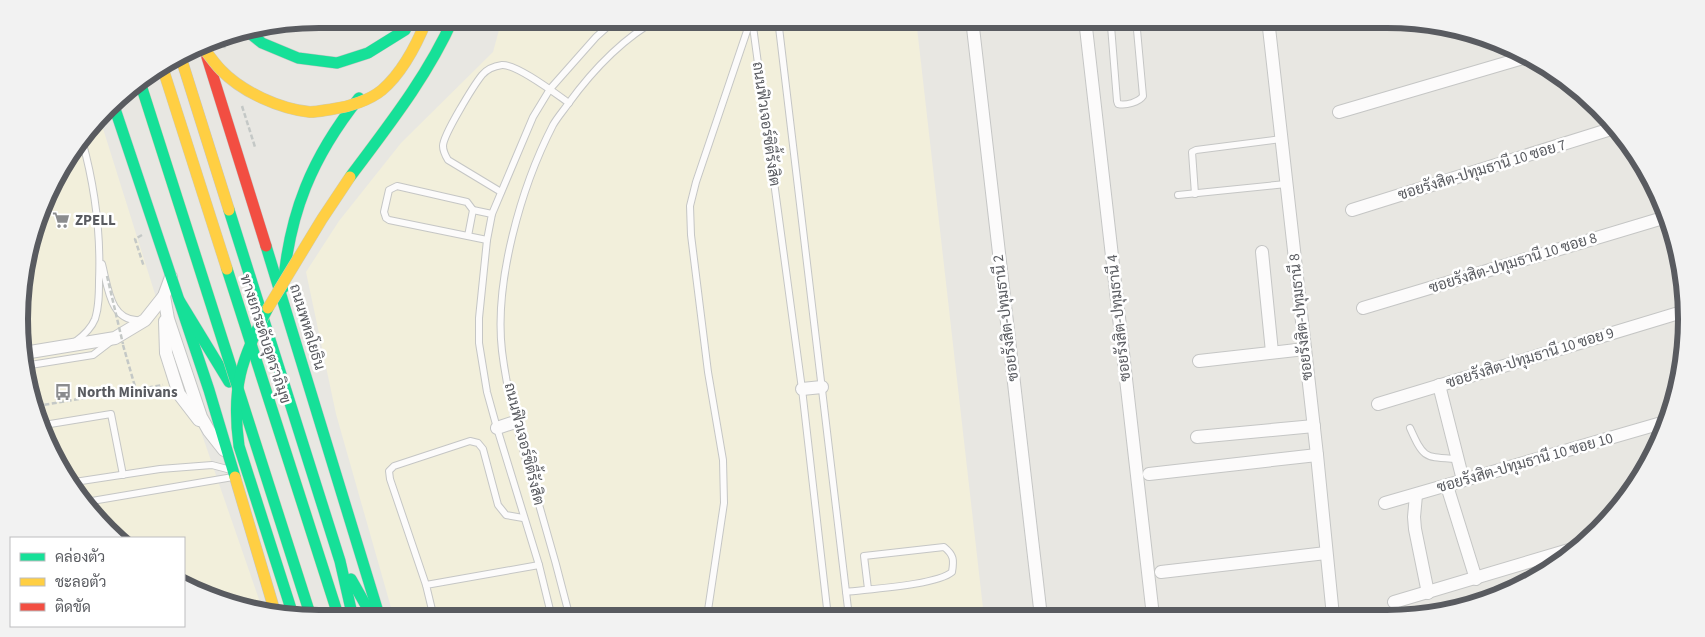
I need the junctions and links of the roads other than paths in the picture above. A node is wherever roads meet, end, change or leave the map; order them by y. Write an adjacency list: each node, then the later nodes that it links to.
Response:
1 (406, 28): 15 (main road)
2 (424, 28): 25 (main road, bridge)
3 (428, 28): 46 (main road)
4 (449, 28): 18 (main road, bridge)
5 (606, 28): 24 (lane, ถนนฟิวเจอร์ซิตี้รังสิต)
6 (646, 28): 27 (lane, ถนนฟิวเจอร์ซิตี้รังสิต)
7 (749, 28): 108 (lane, ถนนฟิวเจอร์ซิตี้รังสิต)
8 (753, 28): 62 (lane, ถนนฟิวเจอร์ซิตี้รังสิต)
9 (779, 28): 61 (lane, ถนนฟิวเจอร์ซิตี้รังสิต)
10 (973, 28): 111 (street, ซอยรังสิต-ปทุมธานี 2)
11 (1086, 28): 112 (street, ซอยรังสิต-ปทุมธานี 4)
12 (1111, 28): 13 (lane)
13 (1137, 28)
14 (1269, 28): 31 (street, ซอยรังสิต-ปทุมธานี 8)
15 (253, 35)
16 (206, 50): 25 (main road, bridge)
17 (205, 51): 46 (main road, ถนนพหลโยธิน)
18 (439, 51): 25 (main road, bridge); 97 (main road, bridge)
19 (1518, 59): 29 (street)
20 (182, 62): 87 (main road)
21 (172, 67): 101 (main road)
22 (164, 72): 100 (main road, ทางยกระดับอุตราภิมุข, bridge)
23 (142, 87): 99 (main road, bridge)
24 (550, 89): 27 (lane); 34 (lane, ถนนฟิวเจอร์ซิตี้รังสิต); 34 (lane)
25 (382, 90)
26 (134, 94): 59 (main road)
27 (568, 103): 64 (lane, ถนนฟิวเจอร์ซิตี้รังสิต)
28 (116, 111): 45 (main road)
29 (1339, 112)
30 (1608, 130): 38 (street, ซอยรังสิต-ปทุมธานี 10 ซอย 7)
31 (1281, 139): 33 (street, ซอยรังสิต-ปทุมธานี 8); 35 (lane)
32 (84, 147): 44 (lane)
33 (1286, 184): 35 (lane); 54 (street, ซอยรังสิต-ปทุมธานี 8)
34 (501, 192): 39 (lane, ถนนฟิวเจอร์ซิตี้รังสิต)
35 (1195, 194): 36 (lane)
36 (1178, 195)
37 (473, 210): 39 (lane); 41 (lane); 41 (lane)
38 (1352, 210)
39 (492, 214): 42 (lane, ถนนฟิวเจอร์ซิตี้รังสิต)
40 (1660, 219): 49 (street, ซอยรังสิต-ปทุมธานี 10 ซอย 8)
41 (468, 236): 42 (lane)
42 (487, 240): 68 (lane, ถนนฟิวเจอร์ซิตี้รังสิต)
43 (1262, 252): 56 (street)
44 (100, 258): 51 (lane); 53 (lane)
45 (171, 277): 47 (street); 48 (main road)
46 (283, 299): 104 (main road, ถนนพหลโยธิน)
47 (164, 300): 51 (street); 70 (street); 70 (street)
48 (179, 300): 59 (main road); 73 (main road)
49 (1363, 308)
50 (1678, 313): 60 (street, ซอยรังสิต-ปทุมธานี 10 ซอย 9)
51 (144, 320): 52 (street)
52 (119, 341): 53 (street); 58 (lane)
53 (72, 345): 55 (street)
54 (1305, 349): 56 (street); 67 (street, ซอยรังสิต-ปทุมธานี 8)
55 (30, 352)
56 (1272, 352): 57 (street)
57 (1199, 361)
58 (31, 365)
59 (229, 382): 98 (main road)
60 (1439, 385): 63 (street, ซอยรังสิต-ปทุมธานี 10 ซอย 9); 74 (street)
61 (822, 387): 62 (street); 93 (lane, ถนนฟิวเจอร์ซิตี้รังสิต)
62 (802, 389): 109 (lane, ถนนฟิวเจอร์ซิตี้รังสิต)
63 (1378, 404)
64 (515, 422): 68 (street); 107 (lane, ถนนฟิวเจอร์ซิตี้รังสิต)
65 (48, 424): 77 (lane)
66 (1657, 425): 78 (street, ซอยรังสิต-ปทุมธานี 10 ซอย 10)
67 (1314, 426): 71 (street); 72 (street, ซอยรังสิต-ปทุมธานี 8)
68 (497, 428): 84 (lane, ถนนฟิวเจอร์ซิตี้รังสิต)
69 (1410, 428): 74 (lane)
70 (208, 431): 73 (street)
71 (1197, 437)
72 (1317, 455): 76 (street); 85 (street, ซอยรังสิต-ปทุมธานี 8)
73 (229, 456): 75 (main road)
74 (1457, 459): 78 (street)
75 (233, 473): 77 (lane); 82 (lane); 96 (main road)
76 (1149, 474)
77 (122, 475): 79 (lane)
78 (1463, 480): 80 (street, ซอยรังสิต-ปทุมธานี 10 ซอย 10)
79 (78, 482)
80 (1447, 486): 81 (street, ซอยรังสิต-ปทุมธานี 10 ซอย 10); 90 (street)
81 (1416, 495): 83 (street, ซอยรังสิต-ปทุมธานี 10 ซอย 10); 94 (street)
82 (92, 501)
83 (1385, 504)
84 (523, 518): 88 (lane, ถนนฟิวเจอร์ซิตี้รังสิต); 91 (lane)
85 (1326, 553): 89 (street); 113 (street, ซอยรังสิต-ปทุมธานี 8)
86 (1555, 555): 90 (street)
87 (340, 561): 102 (main road); 103 (main road)
88 (538, 565): 91 (lane); 106 (lane, ถนนฟิวเจอร์ซิตี้รังสิต)
89 (1161, 572)
90 (1476, 579): 94 (street)
91 (426, 585): 105 (lane)
92 (868, 589): 92 (lane); 93 (lane)
93 (846, 592): 110 (lane, ถนนฟิวเจอร์ซิตี้รังสิต)
94 (1428, 593): 95 (street)
95 (1394, 602)
96 (272, 606)
97 (291, 608)
98 (303, 609)
99 (309, 610)
100 (336, 610)
101 (349, 610)
102 (350, 610)
103 (369, 610)
104 (377, 610)
105 (432, 610)
106 (550, 610)
107 (568, 610)
108 (708, 610)
109 (827, 610)
110 (848, 610)
111 (1040, 610)
112 (1152, 610)
113 (1332, 610)

